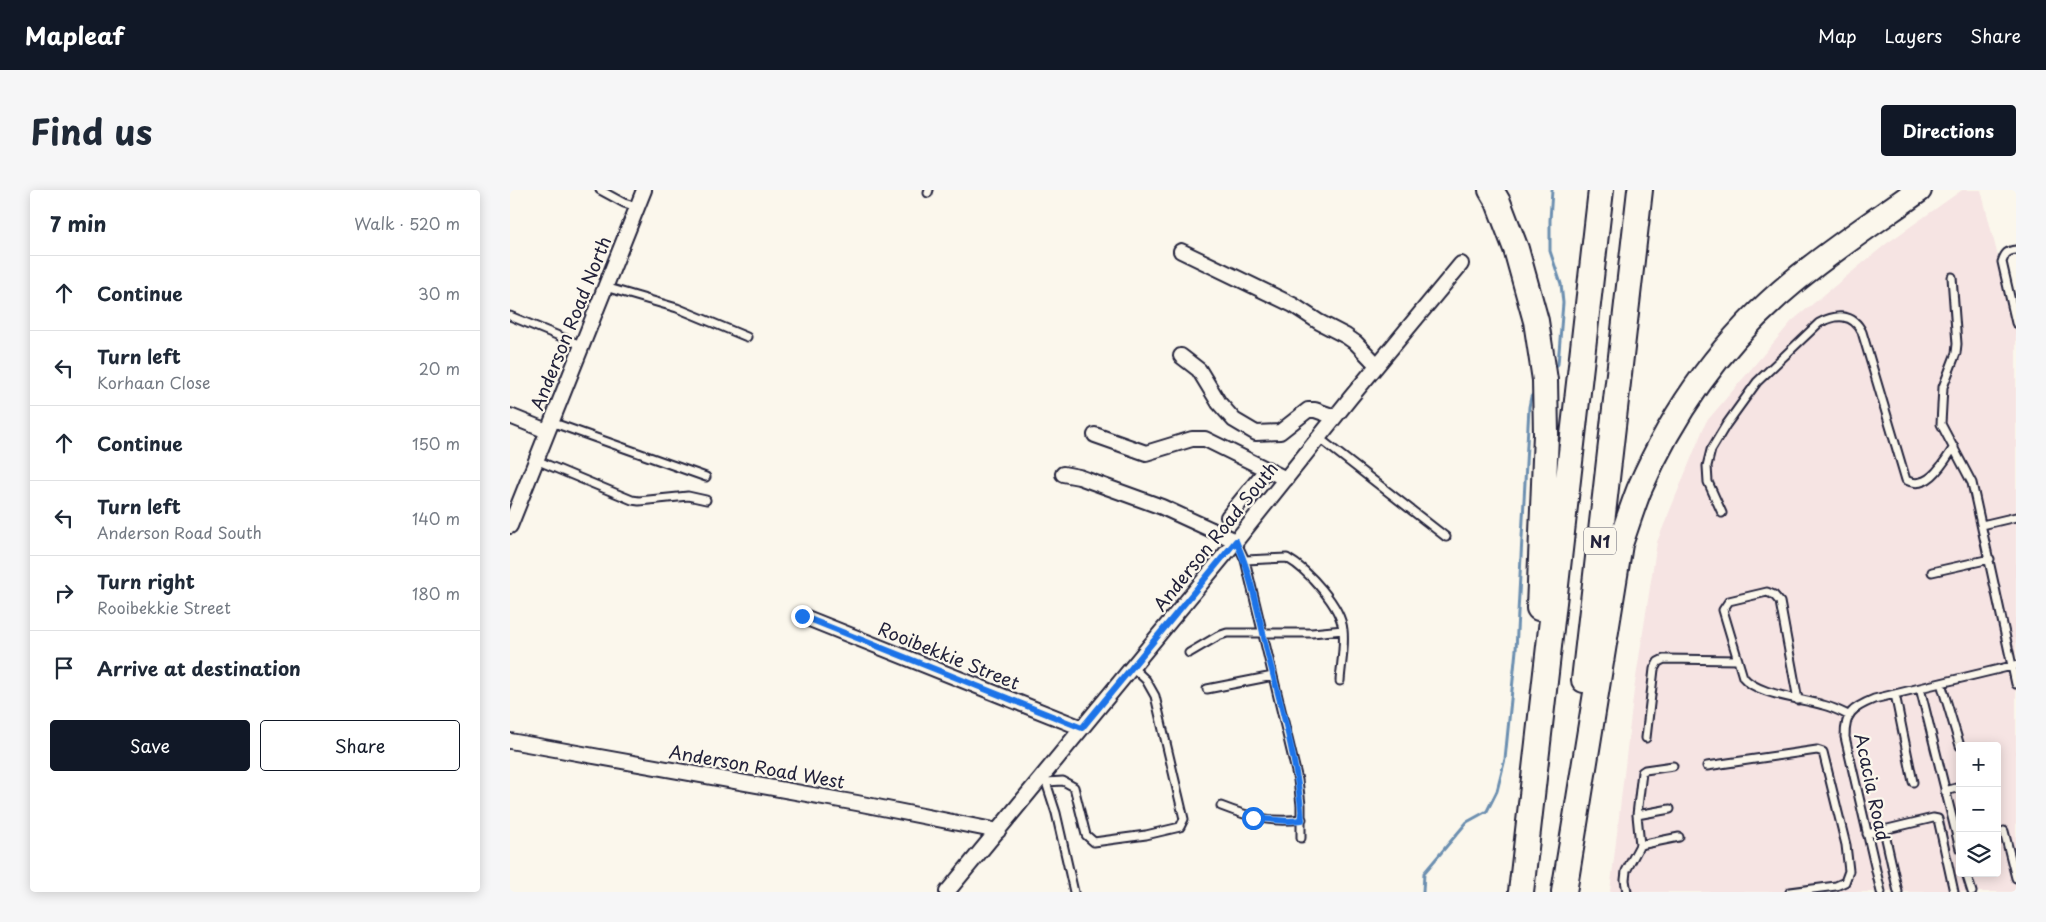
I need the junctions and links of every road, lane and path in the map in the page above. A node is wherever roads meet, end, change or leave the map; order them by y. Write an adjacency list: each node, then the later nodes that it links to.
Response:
1 (600, 190): 7 (lane)
2 (644, 190): 7 (street, Anderson Road North)
3 (1491, 190): 69 (highway)
4 (1601, 190): 69 (highway, N1)
5 (1640, 190): 85 (highway, N1)
6 (1919, 190): 86 (highway)
7 (637, 207): 12 (street, Anderson Road North)
8 (2016, 250): 14 (lane)
9 (1181, 252): 18 (street)
10 (1461, 264): 18 (street, Anderson Road South)
11 (1952, 277): 24 (lane)
12 (605, 287): 15 (lane); 16 (street, Anderson Road North)
13 (510, 316): 16 (lane)
14 (2016, 323)
15 (747, 337)
16 (582, 345): 21 (street, Anderson Road North)
17 (1181, 356): 20 (street)
18 (1378, 365): 20 (street, Anderson Road South)
19 (510, 416): 21 (street)
20 (1335, 417): 23 (street, Anderson Road South)
21 (549, 426): 25 (street, Anderson Road North); 28 (lane)
22 (1095, 435): 26 (street)
23 (1319, 438): 29 (street, Anderson Road South); 36 (lane)
24 (1954, 447): 31 (lane); 35 (lane)
25 (536, 460): 30 (lane); 34 (street, Anderson Road North)
26 (1267, 469): 29 (street); 32 (street)
27 (1063, 474): 37 (street)
28 (706, 477)
29 (1286, 479): 37 (street, Anderson Road South)
30 (706, 500)
31 (1722, 513)
32 (1228, 517)
33 (2016, 517): 35 (lane)
34 (510, 526)
35 (1982, 526): 38 (lane)
36 (1446, 537)
37 (1236, 541): 39 (lane); 47 (street, Anderson Road South)
38 (1990, 558): 40 (lane); 46 (lane)
39 (1245, 560): 42 (lane); 43 (lane)
40 (1932, 572)
41 (802, 616): 57 (street, Rooibekkie Street)
42 (1343, 630): 43 (lane); 49 (lane)
43 (1263, 632): 44 (lane); 48 (lane)
44 (1189, 653)
45 (1738, 660): 55 (lane); 55 (lane); 58 (lane)
46 (2015, 665): 50 (lane, Acacia Road); 51 (lane)
47 (1132, 667): 57 (street, Anderson Road South); 63 (lane)
48 (1274, 676): 53 (lane); 71 (lane)
49 (1340, 681)
50 (1941, 683): 52 (lane, Acacia Road); 60 (lane)
51 (2016, 684)
52 (1920, 688): 54 (lane, Acacia Road); 66 (lane)
53 (1207, 689)
54 (1895, 694): 56 (lane, Acacia Road); 64 (lane)
55 (1798, 700): 56 (lane)
56 (1848, 715): 76 (lane, Acacia Road)
57 (1082, 728): 63 (street, Anderson Road South)
58 (1646, 738)
59 (510, 741): 73 (street, Anderson Road West)
60 (1959, 742)
61 (1673, 766): 70 (lane)
62 (1707, 766): 88 (lane)
63 (1045, 778): 73 (street, Anderson Road South); 83 (lane)
64 (1913, 782)
65 (1956, 788): 66 (lane)
66 (1946, 791): 75 (lane)
67 (1221, 806): 71 (lane)
68 (1670, 809): 70 (lane)
69 (1530, 810): 84 (highway, N1)
70 (1637, 815): 79 (lane)
71 (1302, 820): 78 (lane)
72 (1884, 830): 76 (lane); 90 (lane); 91 (lane)
73 (998, 831): 82 (street, Anderson Road South)
74 (2004, 831): 81 (lane)
75 (1956, 832)
76 (1867, 834): 89 (lane, Acacia Road)
77 (1679, 837): 79 (lane)
78 (1301, 838)
79 (1640, 845): 87 (lane)
80 (1967, 877): 92 (lane)
81 (2016, 878)
82 (946, 892)
83 (1074, 892)
84 (1521, 892)
85 (1560, 892)
86 (1564, 892)
87 (1627, 892)
88 (1790, 892)
89 (1881, 892)
90 (1898, 892)
91 (1954, 892)
92 (1972, 892)

